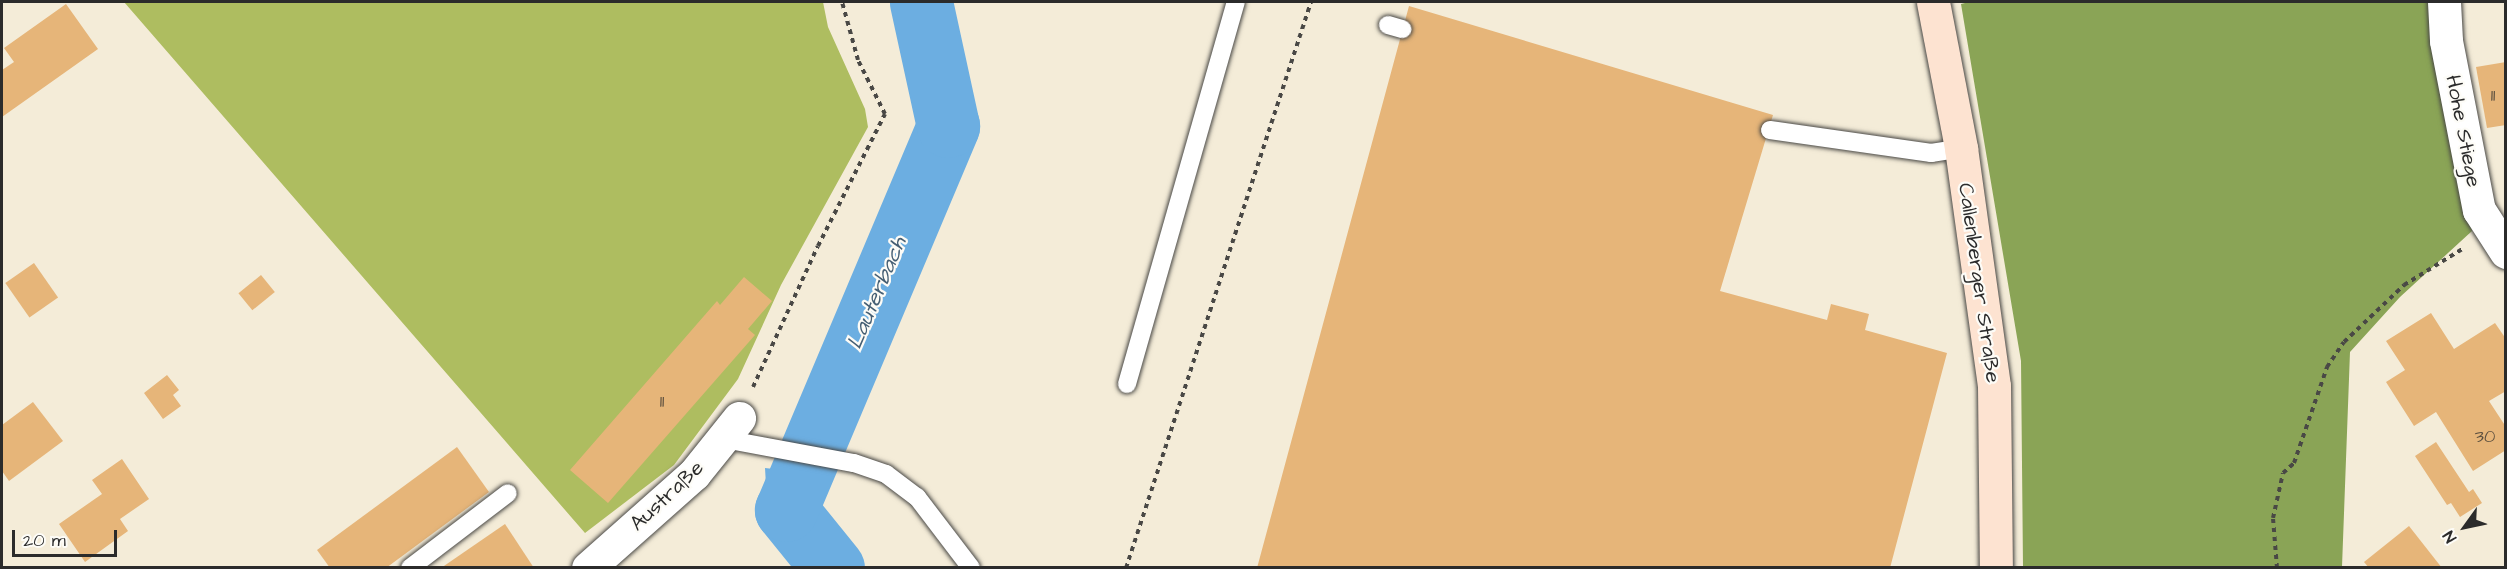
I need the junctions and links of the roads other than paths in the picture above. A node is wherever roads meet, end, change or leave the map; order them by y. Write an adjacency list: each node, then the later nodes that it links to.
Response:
1 (1236, 2): 7 (lane)
2 (1933, 2): 5 (street, Callenberger Straße)
3 (2444, 2): 6 (street, Hohe Stiege)
4 (1770, 130): 5 (lane)
5 (1961, 148): 13 (street, Callenberger Straße)
6 (2501, 245)
7 (1126, 384)
8 (731, 429): 11 (street, Austraße); 12 (lane)
9 (508, 494): 10 (lane)
10 (410, 567)
11 (588, 567)
12 (970, 567)
13 (1996, 567)

